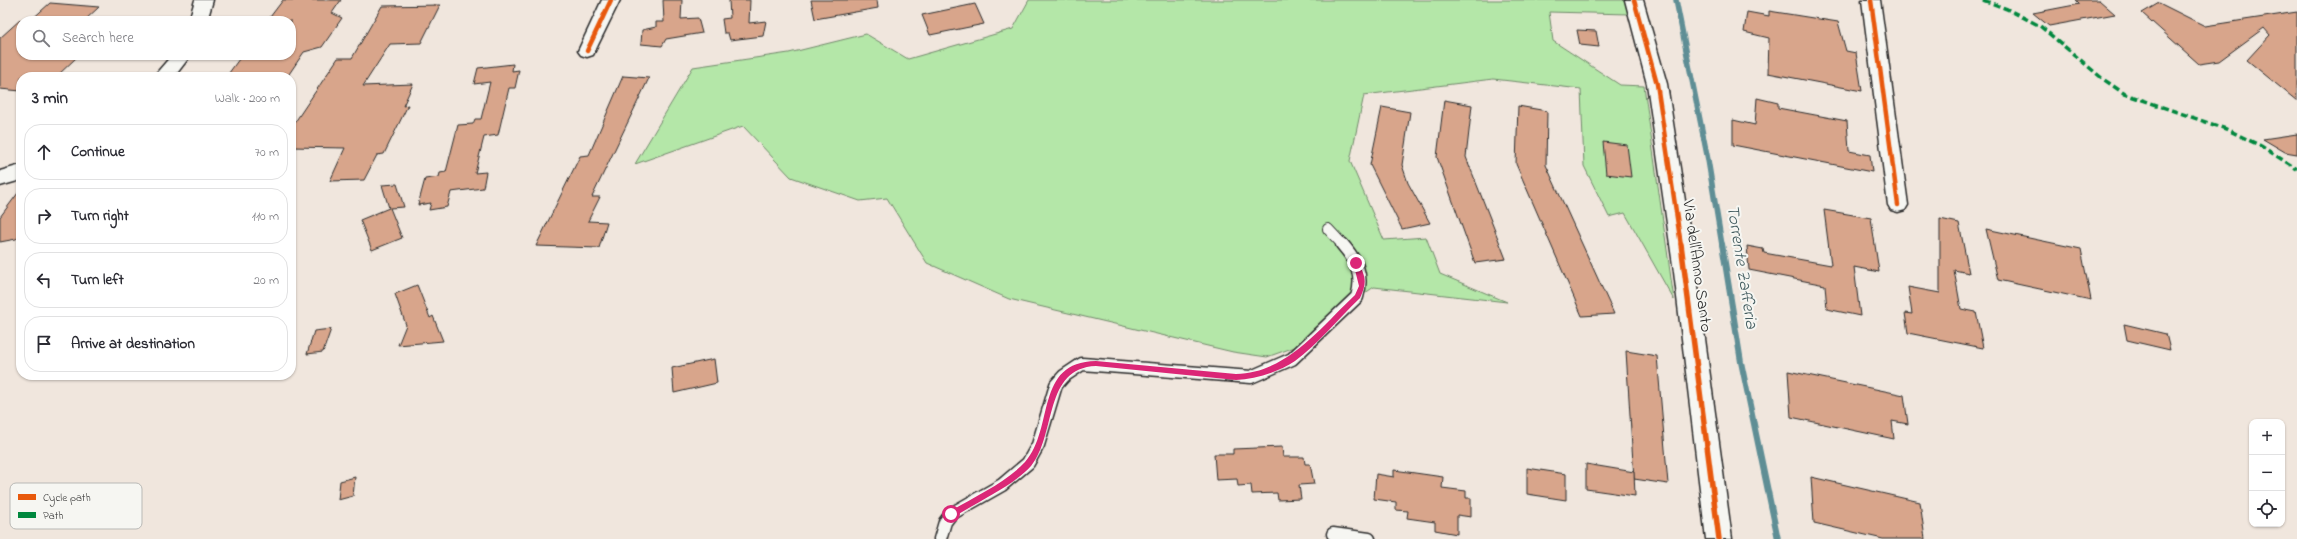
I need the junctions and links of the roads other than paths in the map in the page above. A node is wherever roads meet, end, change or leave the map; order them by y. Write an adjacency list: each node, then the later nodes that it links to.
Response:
1 (204, 0): 5 (street)
2 (611, 0): 6 (street)
3 (1634, 0): 16 (street, Via dell'Anno Santo)
4 (1871, 0): 11 (street)
5 (199, 16)
6 (587, 51)
7 (178, 60): 8 (street)
8 (167, 72)
9 (16, 174): 10 (street)
10 (0, 179)
11 (1898, 205)
12 (1328, 229): 14 (lane)
13 (1333, 534): 15 (lane)
14 (940, 539)
15 (1369, 539)
16 (1719, 539)

